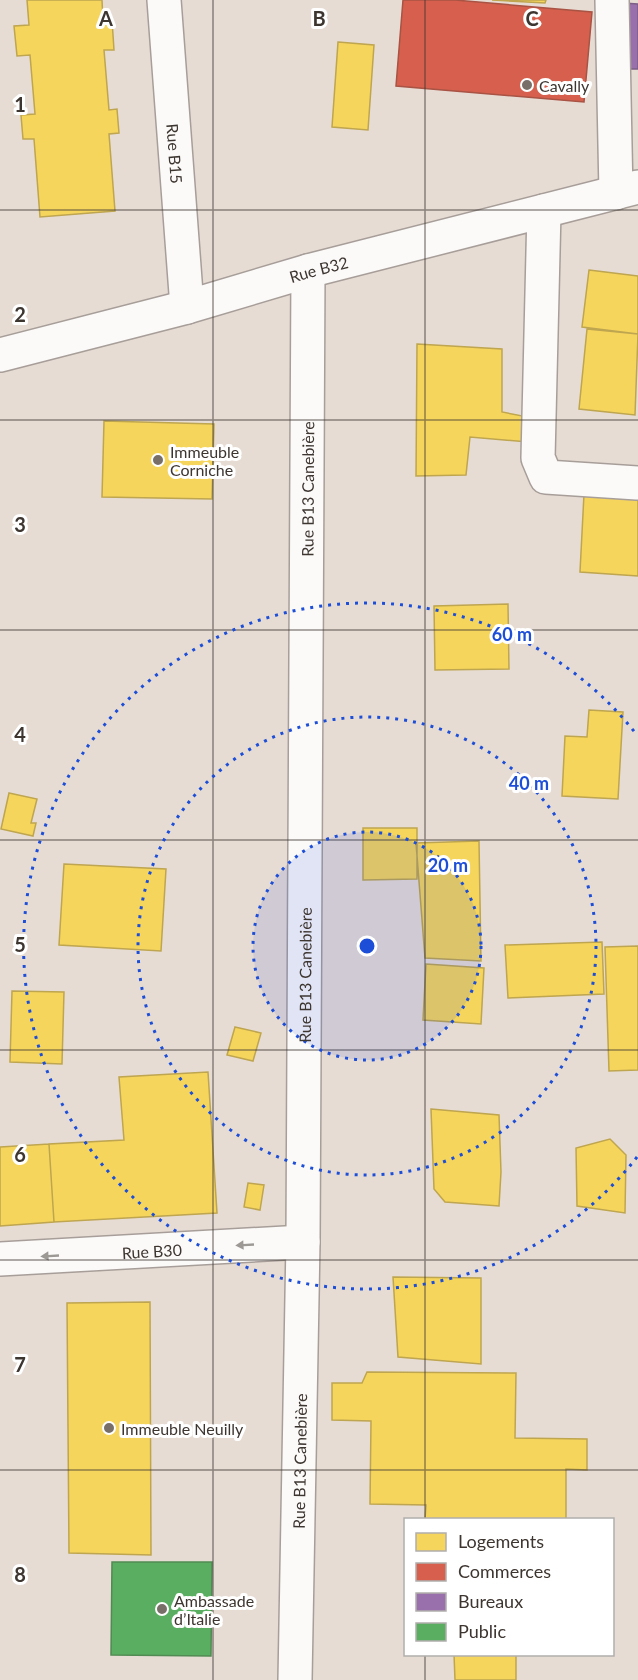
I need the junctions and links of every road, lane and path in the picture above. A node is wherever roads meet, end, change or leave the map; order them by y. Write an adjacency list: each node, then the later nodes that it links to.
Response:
1 (164, 0): 6 (street, Rue B15)
2 (612, 0): 3 (street)
3 (627, 190): 4 (street, Rue B32)
4 (544, 211): 5 (street, Rue B32); 8 (street)
5 (308, 271): 6 (street, Rue B32); 9 (street, Rue B13 Canebière)
6 (187, 307): 7 (street, Rue B32)
7 (0, 355)
8 (637, 483)
9 (303, 1242): 10 (street, Rue B30, one-way to 10); 11 (street, Rue B13 Canebière)
10 (0, 1259)
11 (295, 1680)

